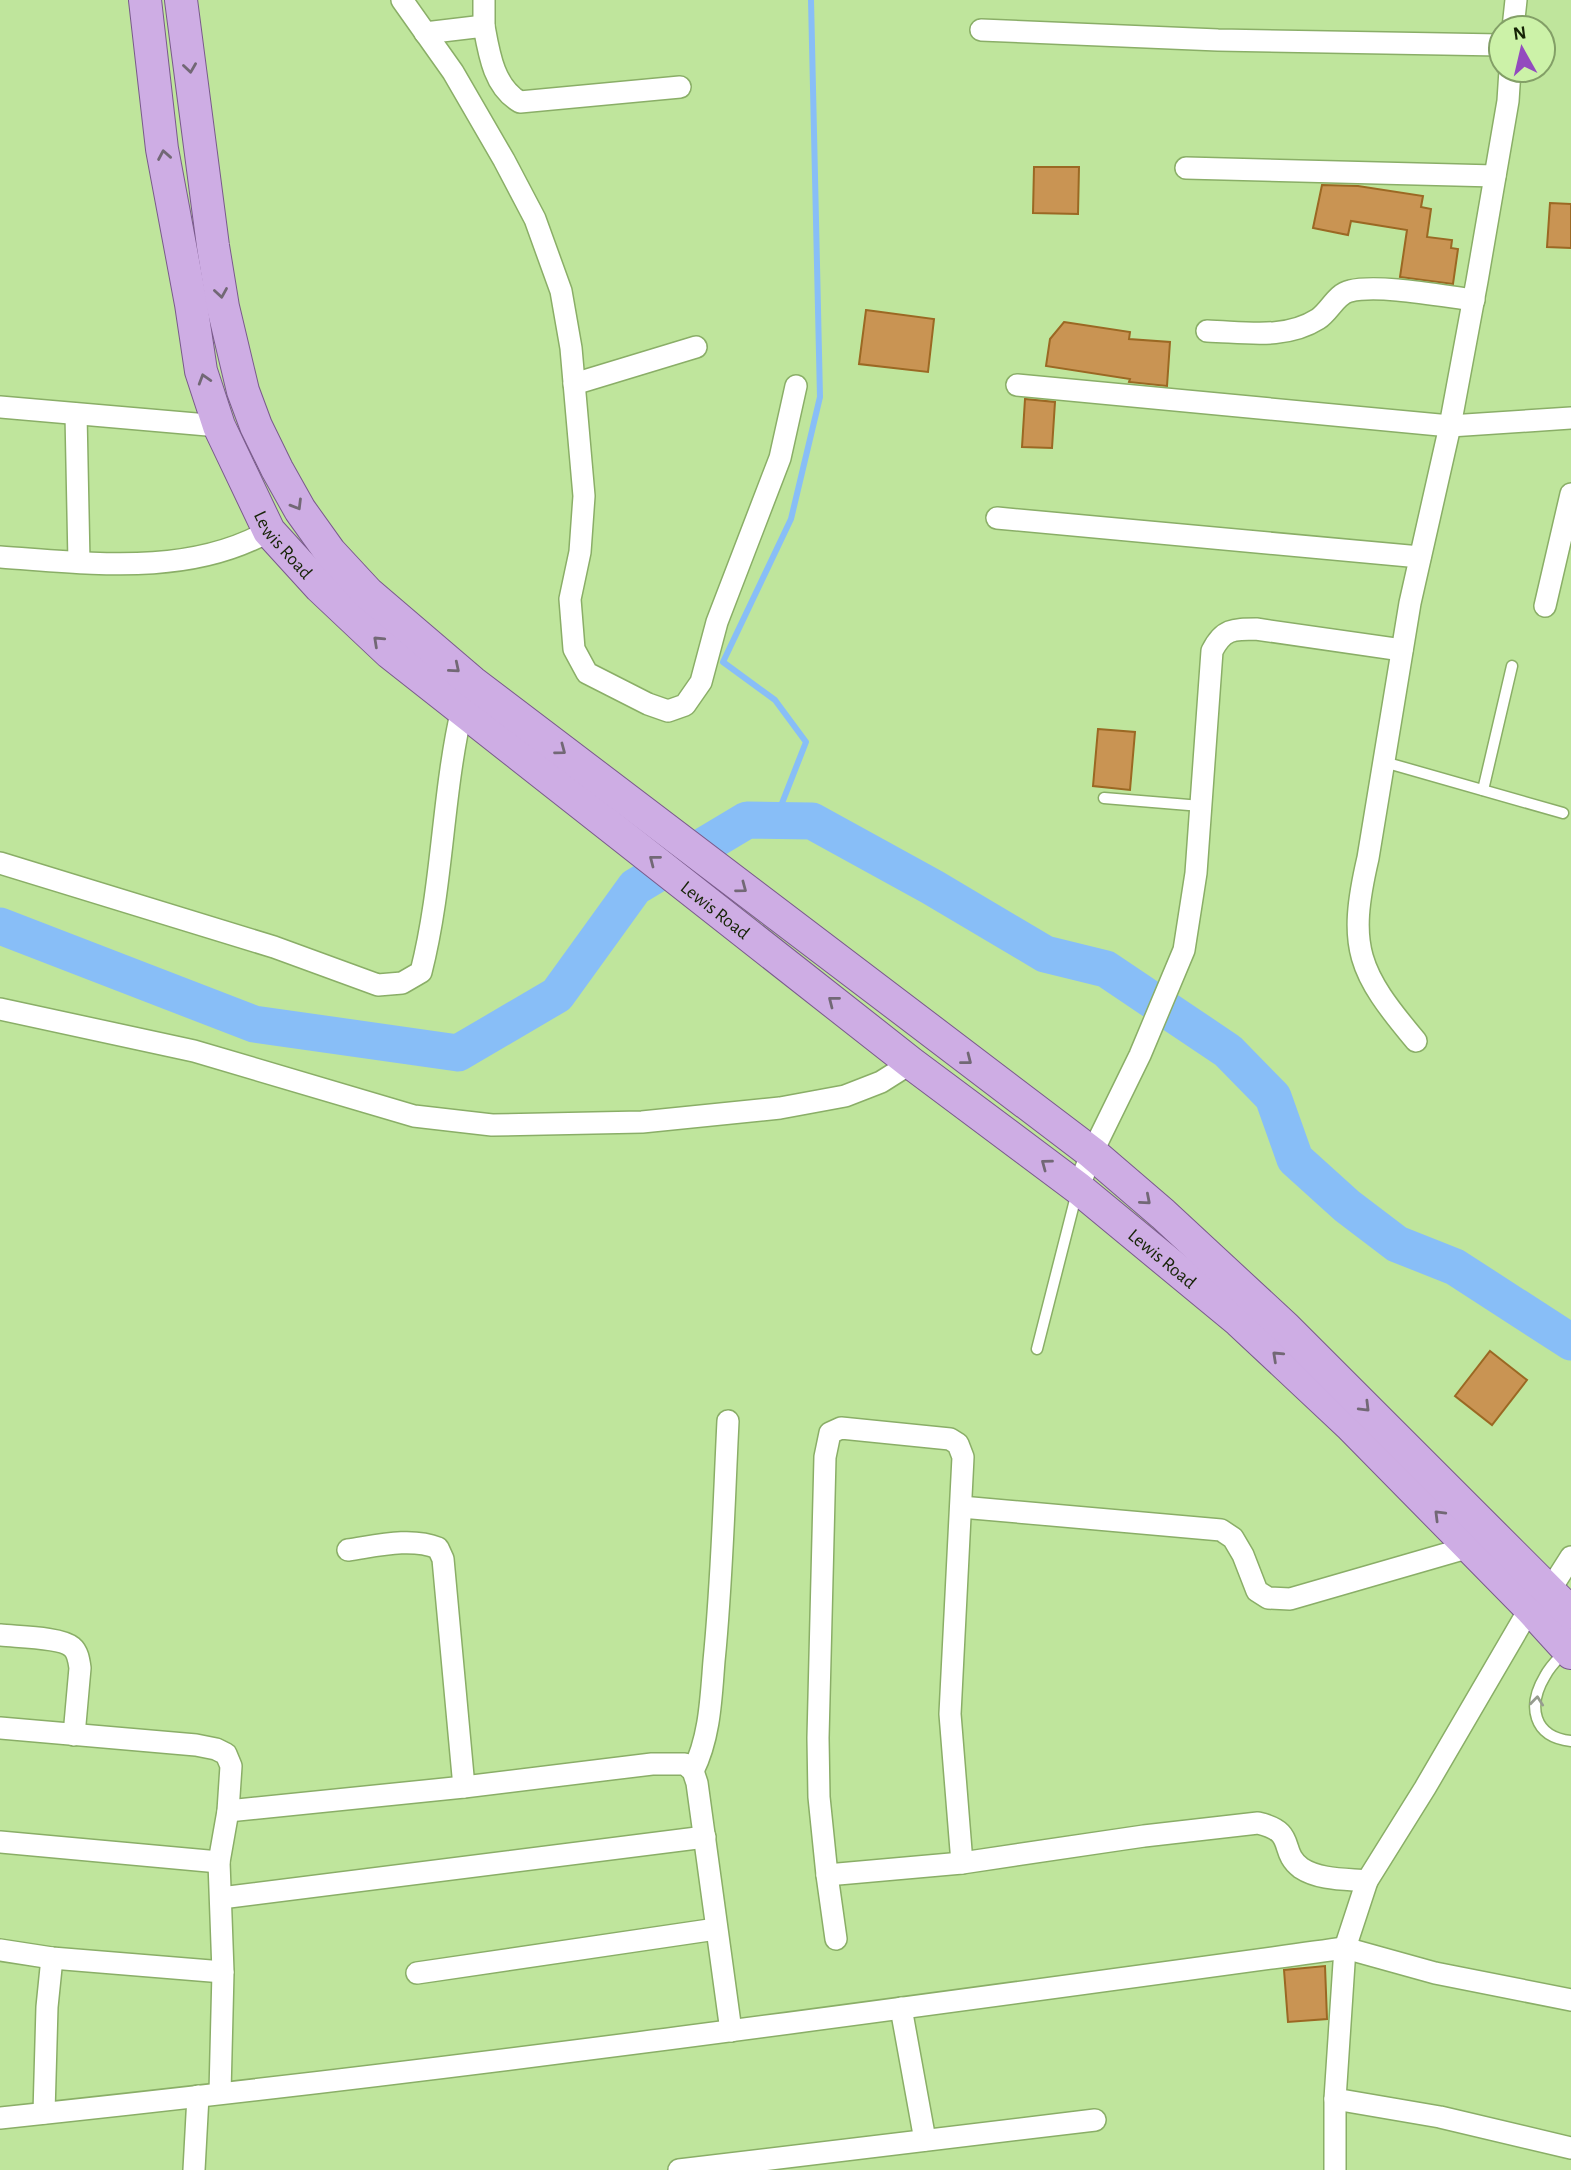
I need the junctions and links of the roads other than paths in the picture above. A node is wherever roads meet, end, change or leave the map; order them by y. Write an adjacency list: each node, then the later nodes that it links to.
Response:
1 (145, 0): 22 (main road, Lewis Road, one-way to 1)
2 (181, 0): 24 (main road, Lewis Road, one-way to 24)
3 (402, 0): 7 (street)
4 (484, 0): 5 (street)
5 (484, 26): 7 (street); 10 (street)
6 (981, 30): 8 (street)
7 (425, 33): 16 (street)
8 (1487, 45)
9 (1509, 84): 12 (street)
10 (680, 87)
11 (1186, 168): 12 (street)
12 (1495, 176): 13 (street)
13 (1474, 300): 14 (street); 23 (street)
14 (1208, 331)
15 (696, 347): 16 (street)
16 (574, 384): 18 (street)
17 (1017, 385): 23 (street)
18 (796, 386)
19 (0, 407): 20 (street)
20 (76, 414): 22 (street); 31 (street)
21 (1571, 418): 23 (street)
22 (219, 426): 25 (main road, Lewis Road)
23 (1450, 426): 30 (street)
24 (267, 448): 25 (main road); 36 (main road, Lewis Road, one-way to 36)
25 (235, 461): 28 (main road, Lewis Road)
26 (1571, 494): 32 (street)
27 (997, 518): 30 (street)
28 (270, 531): 31 (street); 35 (main road, Lewis Road, one-way to 28)
29 (0, 557): 31 (street)
30 (1420, 557): 33 (street)
31 (79, 562)
32 (1545, 606)
33 (1402, 650): 37 (street); 40 (street)
34 (1512, 666): 38 (lane)
35 (462, 709): 36 (main road, Lewis Road); 42 (street)
36 (498, 720): 45 (main road, Lewis Road, one-way to 36); 46 (main road, Lewis Road, one-way to 46)
37 (1384, 762): 38 (lane); 44 (street)
38 (1483, 790): 41 (lane)
39 (1104, 798): 40 (lane)
40 (1201, 806): 46 (street)
41 (1563, 813)
42 (0, 863)
43 (0, 1009): 45 (street)
44 (1416, 1041)
45 (911, 1063): 47 (main road, Lewis Road, one-way to 45)
46 (1092, 1153): 47 (street); 54 (main road, Lewis Road, one-way to 54)
47 (1078, 1188): 48 (lane); 51 (main road, Lewis Road, one-way to 47)
48 (1037, 1349)
49 (728, 1421): 60 (street)
50 (961, 1507): 51 (street); 66 (street); 67 (street)
51 (1470, 1547): 54 (main road, Lewis Road)
52 (348, 1550): 61 (street)
53 (1571, 1557): 54 (street)
54 (1550, 1604): 56 (main road, Lewis Road); 68 (street)
55 (0, 1635): 58 (street)
56 (1569, 1651): 59 (lane, one-way to 56)
57 (0, 1728): 58 (street)
58 (74, 1735): 62 (street)
59 (1571, 1741)
60 (693, 1771): 61 (street); 63 (street)
61 (464, 1787): 62 (street)
62 (228, 1811): 65 (street)
63 (705, 1837): 69 (street); 70 (street)
64 (0, 1842): 65 (street)
65 (219, 1862): 69 (street)
66 (962, 1863): 67 (street); 68 (street)
67 (827, 1875): 71 (street)
68 (1367, 1881): 72 (street)
69 (221, 1898): 75 (street)
70 (716, 1928): 76 (street); 79 (street)
71 (836, 1939)
72 (1345, 1948): 77 (street); 78 (street); 82 (street)
73 (0, 1950): 74 (street)
74 (52, 1958): 75 (street); 83 (street)
75 (223, 1972): 80 (street)
76 (417, 1973)
77 (1571, 2000)
78 (901, 2008): 79 (street); 86 (street)
79 (731, 2031): 80 (street)
80 (220, 2093): 81 (street)
81 (198, 2096): 83 (street); 88 (street)
82 (1335, 2099): 87 (street); 90 (street)
83 (44, 2113): 84 (street)
84 (0, 2118)
85 (1095, 2120): 86 (street)
86 (925, 2140): 89 (street)
87 (1571, 2148)
88 (194, 2170)
89 (679, 2170)
90 (1335, 2170)

